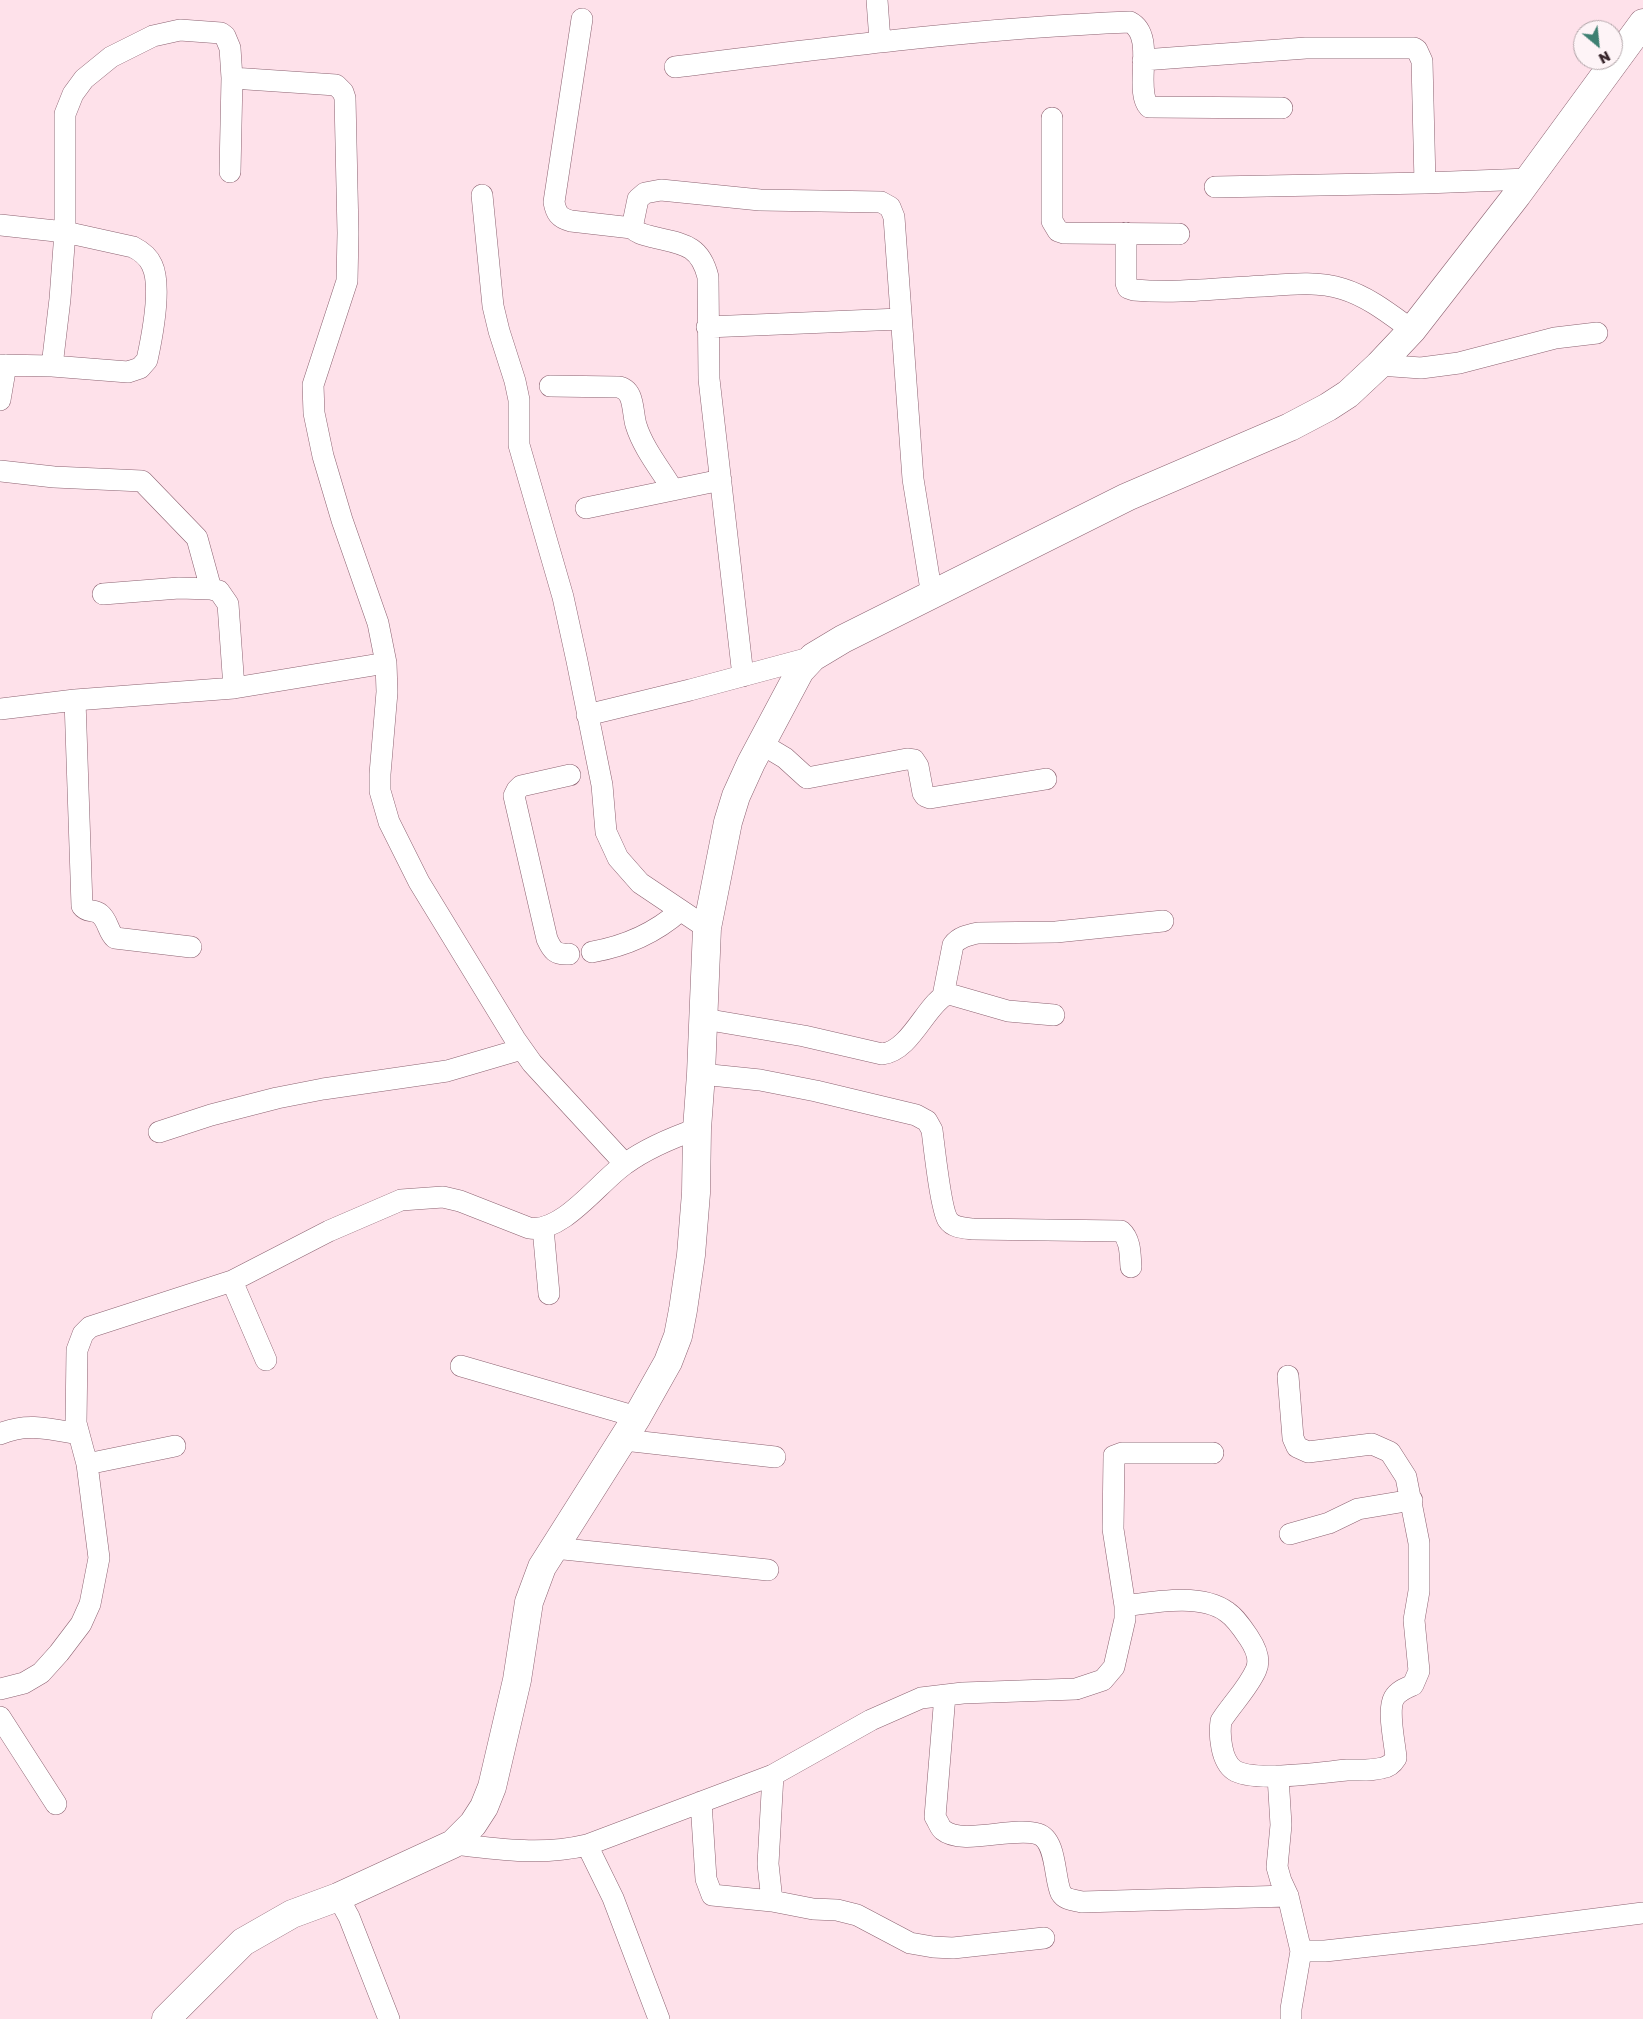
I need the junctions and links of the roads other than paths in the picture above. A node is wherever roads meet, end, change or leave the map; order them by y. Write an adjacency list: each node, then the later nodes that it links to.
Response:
1 (877, 0): 4 (street)
2 (582, 19): 16 (street)
3 (1643, 23): 11 (street)
4 (880, 41): 5 (street); 6 (street)
5 (1143, 60): 8 (street); 12 (street)
6 (675, 67)
7 (232, 78): 10 (street); 17 (street); 37 (street)
8 (1282, 108)
9 (1052, 118): 18 (street)
10 (230, 172)
11 (1528, 179): 12 (street); 22 (street)
12 (1426, 183): 13 (street)
13 (1214, 187)
14 (482, 195): 42 (street)
15 (0, 225): 17 (street)
16 (632, 228): 20 (street); 21 (street)
17 (65, 232): 26 (street); 26 (street)
18 (1126, 233): 19 (street); 22 (street)
19 (1178, 234)
20 (900, 319): 21 (street); 35 (street)
21 (707, 327): 30 (street)
22 (1412, 330): 25 (street)
23 (1598, 332): 25 (street)
24 (3, 365): 26 (street); 28 (street)
25 (1379, 365): 35 (street)
26 (52, 366)
27 (550, 386): 31 (street)
28 (0, 400)
29 (0, 471): 33 (street)
30 (721, 480): 31 (street); 38 (street)
31 (673, 490): 32 (street)
32 (586, 508)
33 (211, 589): 34 (street); 39 (street)
34 (103, 594)
35 (932, 596): 36 (street)
36 (813, 657): 38 (street); 43 (street)
37 (386, 663): 39 (street); 55 (street)
38 (743, 676): 42 (street)
39 (234, 688): 40 (street)
40 (75, 700): 41 (street); 49 (street)
41 (0, 709)
42 (587, 715): 46 (street)
43 (760, 743): 45 (street); 48 (street)
44 (570, 775): 51 (street)
45 (1046, 779)
46 (680, 911): 48 (street); 50 (street)
47 (1163, 921): 52 (street)
48 (707, 928): 54 (street)
49 (192, 947)
50 (592, 952)
51 (569, 954)
52 (943, 996): 53 (street); 54 (street)
53 (1054, 1015)
54 (704, 1019): 56 (street)
55 (522, 1049): 58 (street); 59 (street)
56 (701, 1074): 57 (street); 61 (street)
57 (697, 1128): 59 (street); 67 (street)
58 (160, 1132)
59 (625, 1164): 60 (street)
60 (543, 1228): 62 (street); 63 (street)
61 (1131, 1267)
62 (232, 1281): 64 (street); 69 (street)
63 (549, 1294)
64 (266, 1360)
65 (461, 1366): 67 (street)
66 (1288, 1376): 75 (street)
67 (637, 1417): 70 (street)
68 (0, 1434): 69 (street)
69 (78, 1434): 74 (street)
70 (624, 1440): 73 (street); 77 (street)
71 (175, 1446): 74 (street)
72 (1213, 1453): 79 (street)
73 (775, 1457)
74 (87, 1464): 80 (street)
75 (1412, 1500): 76 (street); 84 (street)
76 (1290, 1534)
77 (554, 1548): 78 (street); 87 (street)
78 (768, 1570)
79 (1125, 1606): 81 (street); 84 (street)
80 (0, 1689)
81 (945, 1695): 83 (street); 89 (street)
82 (0, 1717): 86 (street)
83 (772, 1775): 85 (street); 91 (street)
84 (1278, 1776): 89 (street)
85 (702, 1802): 88 (street); 91 (street)
86 (56, 1804)
87 (453, 1844): 88 (street); 90 (street)
88 (587, 1845): 97 (street)
89 (1288, 1896): 94 (street)
90 (338, 1898): 95 (street); 96 (street)
91 (772, 1901): 93 (street)
92 (1643, 1913): 94 (street)
93 (1044, 1938)
94 (1301, 1951): 98 (street)
95 (166, 2019)
96 (389, 2019)
97 (659, 2019)
98 (1291, 2019)

